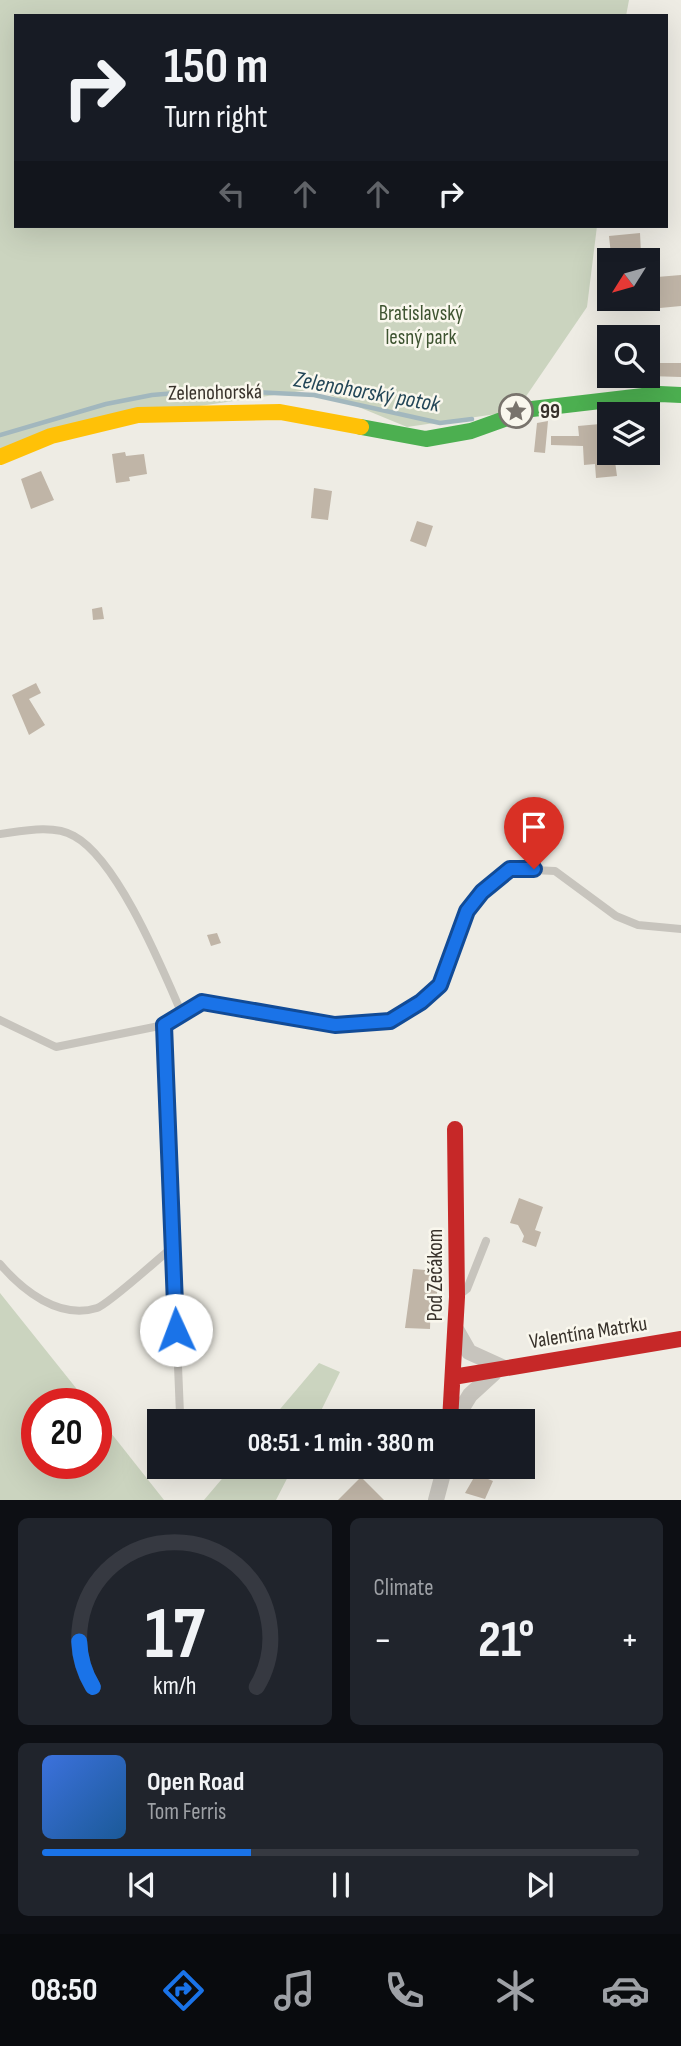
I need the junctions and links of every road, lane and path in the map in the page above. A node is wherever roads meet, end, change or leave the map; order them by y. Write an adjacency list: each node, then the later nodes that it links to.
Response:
1 (681, 394): 2 (street, Zelenohorská)
2 (0, 457)
3 (0, 834): 5 (lane)
4 (681, 929): 5 (lane)
5 (182, 1014): 7 (lane)
6 (0, 1020): 7 (lane)
7 (164, 1025): 10 (lane)
8 (455, 1129): 12 (street, Pod Zečákom)
9 (486, 1241): 12 (lane)
10 (173, 1247): 11 (lane); 17 (lane)
11 (0, 1264)
12 (457, 1297): 13 (street, Pod Zečákom)
13 (456, 1326): 15 (street); 16 (street, Pod Zečákom)
14 (681, 1339): 15 (street, Valentína Matrku)
15 (502, 1367): 16 (street, Valentína Matrku); 19 (street)
16 (453, 1377): 18 (street, Pod Zečákom)
17 (180, 1409)
18 (452, 1409)
19 (461, 1409)
20 (442, 1479): 21 (street)
21 (436, 1500)

